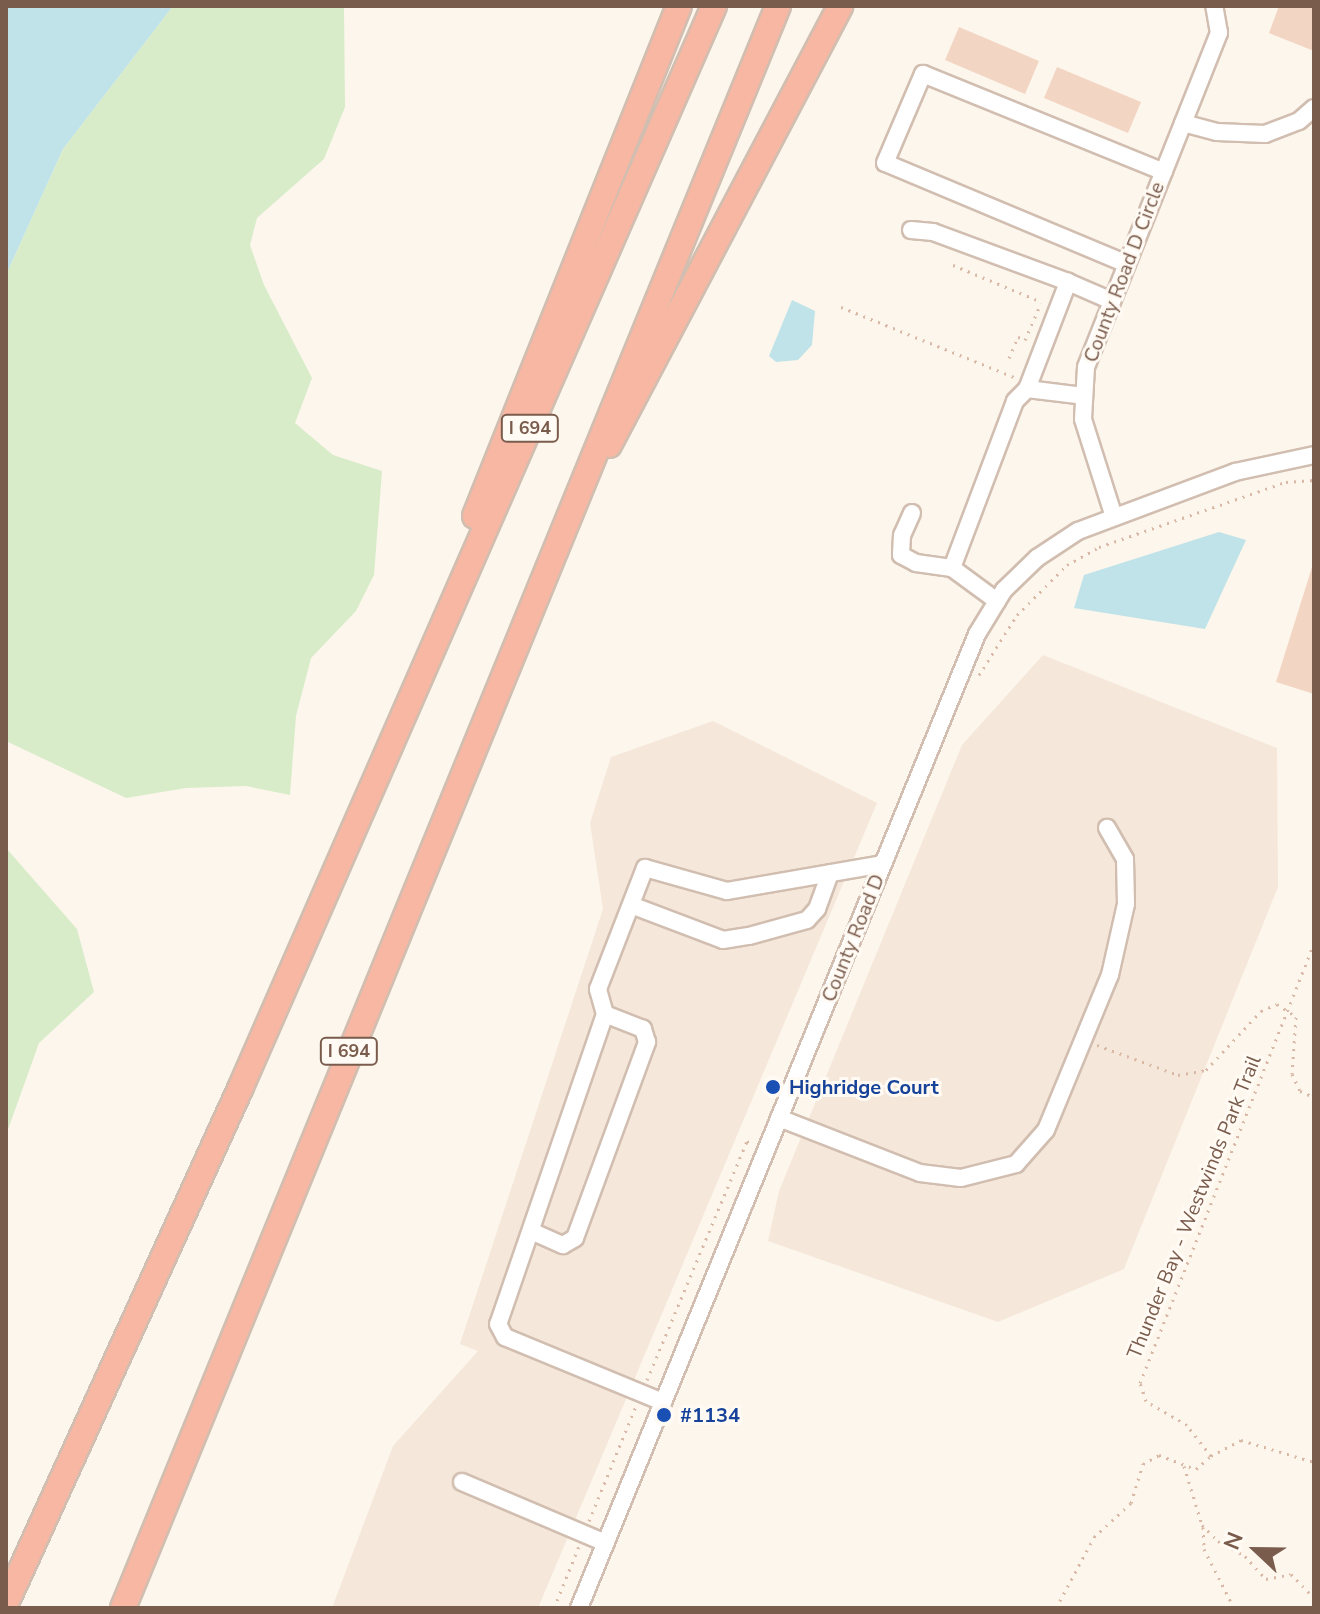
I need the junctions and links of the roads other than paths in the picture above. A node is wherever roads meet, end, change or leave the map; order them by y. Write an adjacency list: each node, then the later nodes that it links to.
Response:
1 (679, 6): 22 (highway)
2 (714, 6): 22 (highway, I 694)
3 (778, 6): 16 (highway, I 694)
4 (840, 6): 16 (highway)
5 (1214, 6): 7 (street, County Road D Circle)
6 (1314, 108): 7 (street)
7 (1183, 123): 8 (street, County Road D Circle)
8 (1164, 172): 10 (street, County Road D Circle); 10 (street)
9 (911, 230): 11 (street)
10 (1127, 264): 12 (street, County Road D Circle)
11 (1068, 282): 12 (street); 13 (street)
12 (1112, 301): 14 (street, County Road D Circle)
13 (1028, 386): 14 (street); 19 (street)
14 (1084, 396): 18 (street, County Road D Circle)
15 (1314, 455): 18 (street, County Road D)
16 (578, 495): 33 (highway, I 694)
17 (912, 513): 19 (street)
18 (1114, 517): 20 (street, County Road D)
19 (952, 568): 20 (street)
20 (997, 601): 23 (street, County Road D)
21 (1107, 828): 27 (street)
22 (345, 850): 32 (highway, I 694)
23 (883, 864): 24 (street); 27 (street, County Road D)
24 (830, 873): 25 (street); 25 (street)
25 (631, 905): 26 (street)
26 (605, 1014): 28 (street); 28 (street)
27 (779, 1118): 29 (street, County Road D)
28 (531, 1231): 29 (street)
29 (663, 1402): 31 (street, County Road D)
30 (462, 1482): 31 (street)
31 (606, 1543): 34 (street, County Road D)
32 (6, 1603)
33 (123, 1608)
34 (579, 1608)

